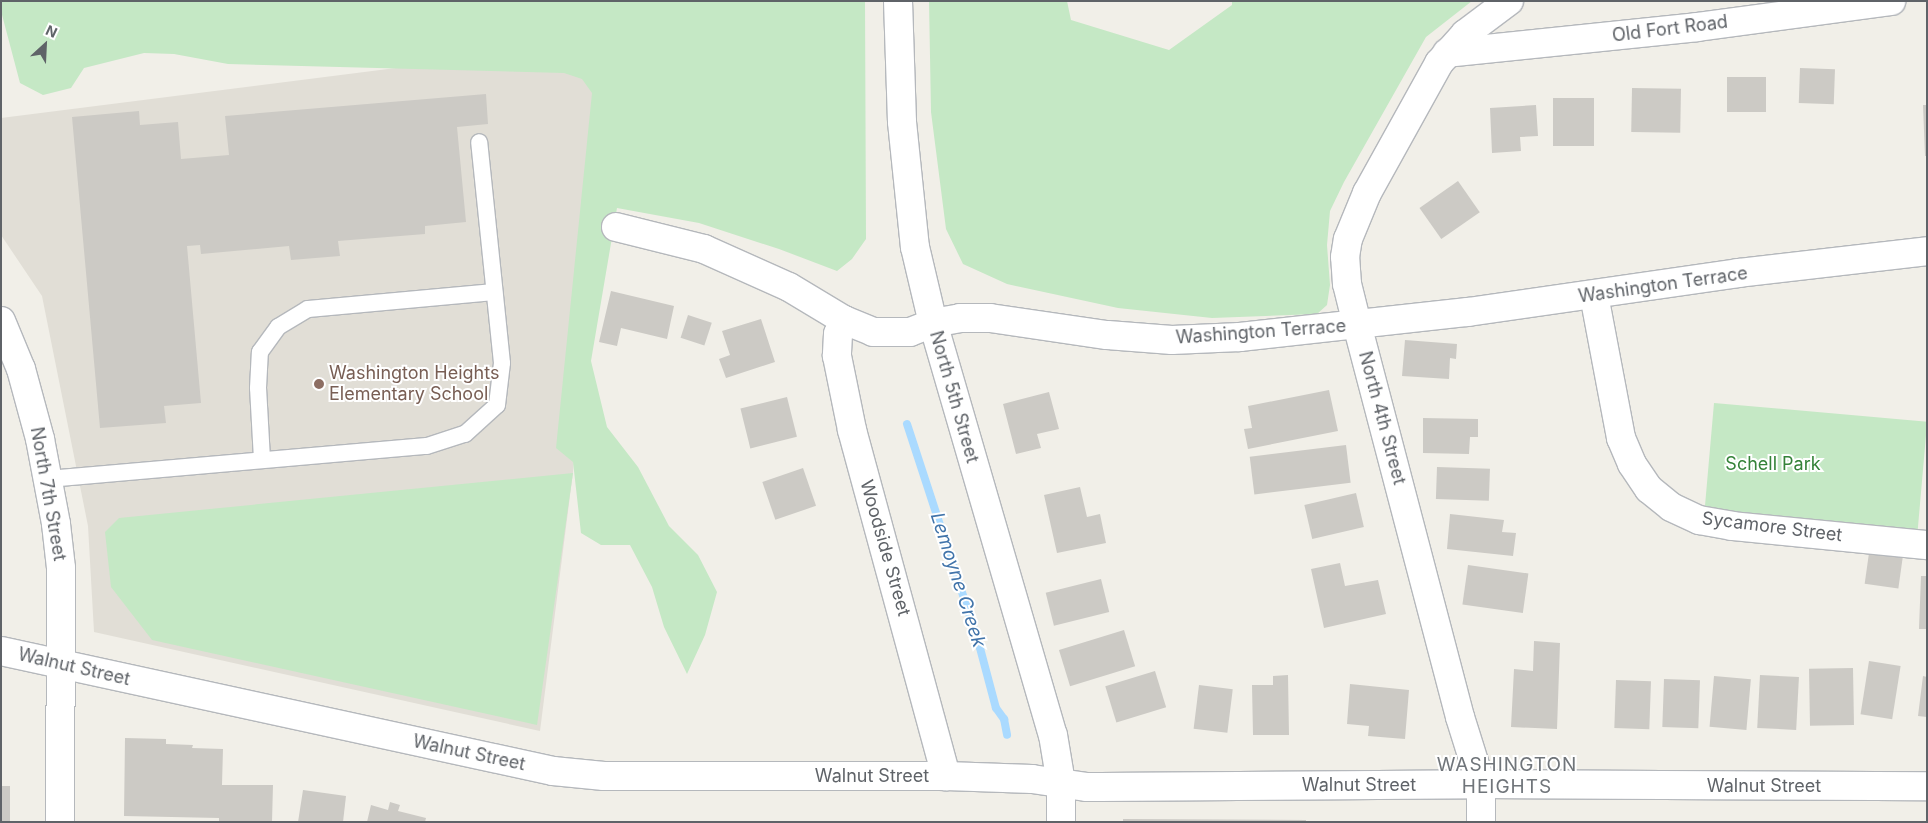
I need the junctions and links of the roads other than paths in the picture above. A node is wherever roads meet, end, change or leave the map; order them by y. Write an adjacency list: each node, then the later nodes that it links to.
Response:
1 (898, 1): 12 (street, North 5th Street)
2 (1509, 1): 4 (street, North 4th Street)
3 (1891, 1): 4 (street, Old Fort Road)
4 (1447, 53): 13 (street, North 4th Street)
5 (479, 142): 8 (lane)
6 (616, 228): 10 (street, Washington Terrace)
7 (1927, 251): 9 (street, Washington Terrace)
8 (494, 292): 14 (lane); 14 (lane)
9 (1594, 295): 13 (street, Washington Terrace); 16 (street, Sycamore Street)
10 (844, 320): 12 (street, Washington Terrace); 19 (street, Woodside Street)
11 (1, 321): 15 (street, North 7th Street)
12 (933, 324): 13 (street, Washington Terrace); 20 (street, North 5th Street)
13 (1357, 324): 21 (street, North 4th Street)
14 (262, 459): 15 (lane)
15 (48, 479): 18 (street, North 7th Street)
16 (1927, 545)
17 (1, 651): 18 (street, Walnut Street)
18 (62, 663): 19 (street, Walnut Street); 23 (street, North 7th Street)
19 (946, 776): 20 (street)
20 (1060, 783): 21 (street, Walnut Street); 24 (street, North 5th Street)
21 (1481, 784): 22 (street, Walnut Street); 25 (street, North 4th Street)
22 (1927, 786)
23 (60, 822)
24 (1060, 822)
25 (1481, 822)

